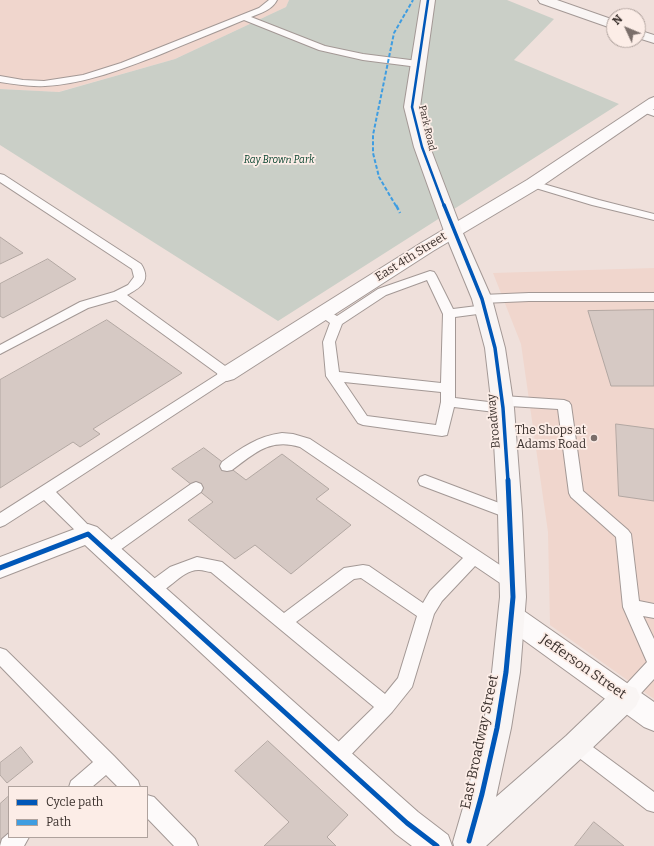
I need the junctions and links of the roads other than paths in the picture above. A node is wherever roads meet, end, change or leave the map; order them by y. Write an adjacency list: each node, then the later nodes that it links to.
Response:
1 (272, 0): 4 (lane)
2 (428, 0): 6 (street, Park Road)
3 (545, 0): 5 (street)
4 (243, 17): 6 (lane); 7 (lane)
5 (606, 22)
6 (418, 64): 12 (street, Park Road)
7 (0, 79)
8 (650, 108): 10 (street, East 4th Street)
9 (0, 177): 13 (lane)
10 (533, 184): 11 (lane); 12 (street, East 4th Street)
11 (654, 217)
12 (453, 231): 15 (street, Broadway); 17 (street, East 4th Street)
13 (118, 295): 18 (lane); 19 (lane)
14 (654, 297): 15 (lane)
15 (484, 304): 16 (lane); 22 (street, Broadway)
16 (449, 314): 17 (lane); 21 (lane)
17 (329, 317): 19 (street, East 4th Street); 20 (lane)
18 (0, 350)
19 (228, 374): 26 (lane)
20 (333, 376): 21 (lane); 21 (lane)
21 (448, 395): 22 (lane)
22 (503, 404): 27 (street, Broadway); 34 (lane)
23 (227, 466): 30 (lane)
24 (425, 481): 27 (lane)
25 (196, 488): 29 (lane)
26 (46, 492): 28 (lane); 29 (lane)
27 (510, 513): 32 (street, Broadway)
28 (0, 522)
29 (97, 543): 31 (street); 33 (street)
30 (474, 557): 32 (lane); 36 (lane)
31 (0, 568)
32 (512, 582): 37 (street, Broadway)
33 (150, 591): 38 (lane); 46 (street)
34 (631, 607): 35 (lane); 40 (lane)
35 (654, 611)
36 (426, 613): 38 (lane); 43 (lane)
37 (512, 617): 42 (street, Jefferson Street); 53 (street, East Broadway Street)
38 (284, 622): 43 (lane)
39 (0, 654): 47 (lane)
40 (654, 658)
41 (654, 666): 42 (lane)
42 (626, 697): 44 (street, Jefferson Street); 45 (street)
43 (386, 706): 46 (lane)
44 (654, 718)
45 (576, 745): 50 (lane); 53 (street)
46 (336, 757): 56 (street)
47 (107, 762): 48 (lane); 49 (lane)
48 (79, 786)
49 (130, 786)
50 (654, 802)
51 (148, 805): 55 (lane)
52 (18, 838): 54 (lane)
53 (470, 844)
54 (9, 846)
55 (188, 846)
56 (437, 846)

